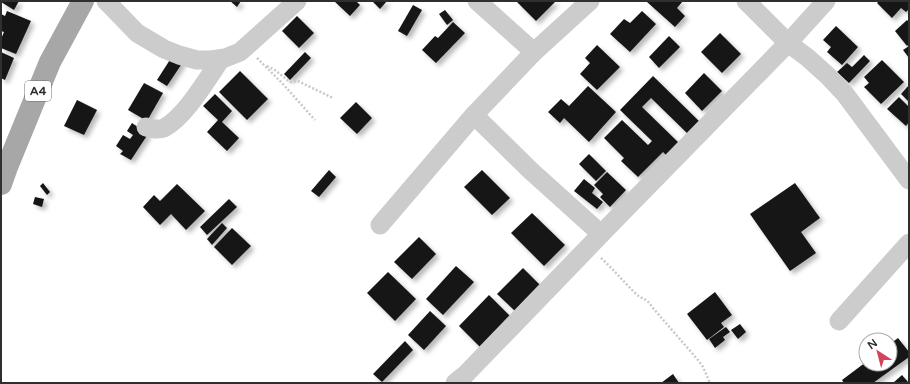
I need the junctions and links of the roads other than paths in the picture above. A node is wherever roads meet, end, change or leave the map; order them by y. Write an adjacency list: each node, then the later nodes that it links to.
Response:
1 (106, 1): 10 (street)
2 (297, 1): 10 (street)
3 (477, 1): 9 (street)
4 (590, 1): 9 (street)
5 (746, 1): 8 (street)
6 (826, 1): 8 (street)
7 (82, 2): 14 (main road, A4)
8 (788, 43): 13 (street); 16 (street)
9 (534, 52): 11 (street)
10 (221, 59): 12 (street)
11 (474, 115): 15 (street); 16 (street)
12 (146, 127)
13 (909, 180)
14 (1, 184)
15 (380, 225)
16 (595, 240): 19 (street)
17 (909, 243): 18 (street)
18 (839, 321)
19 (455, 383)

